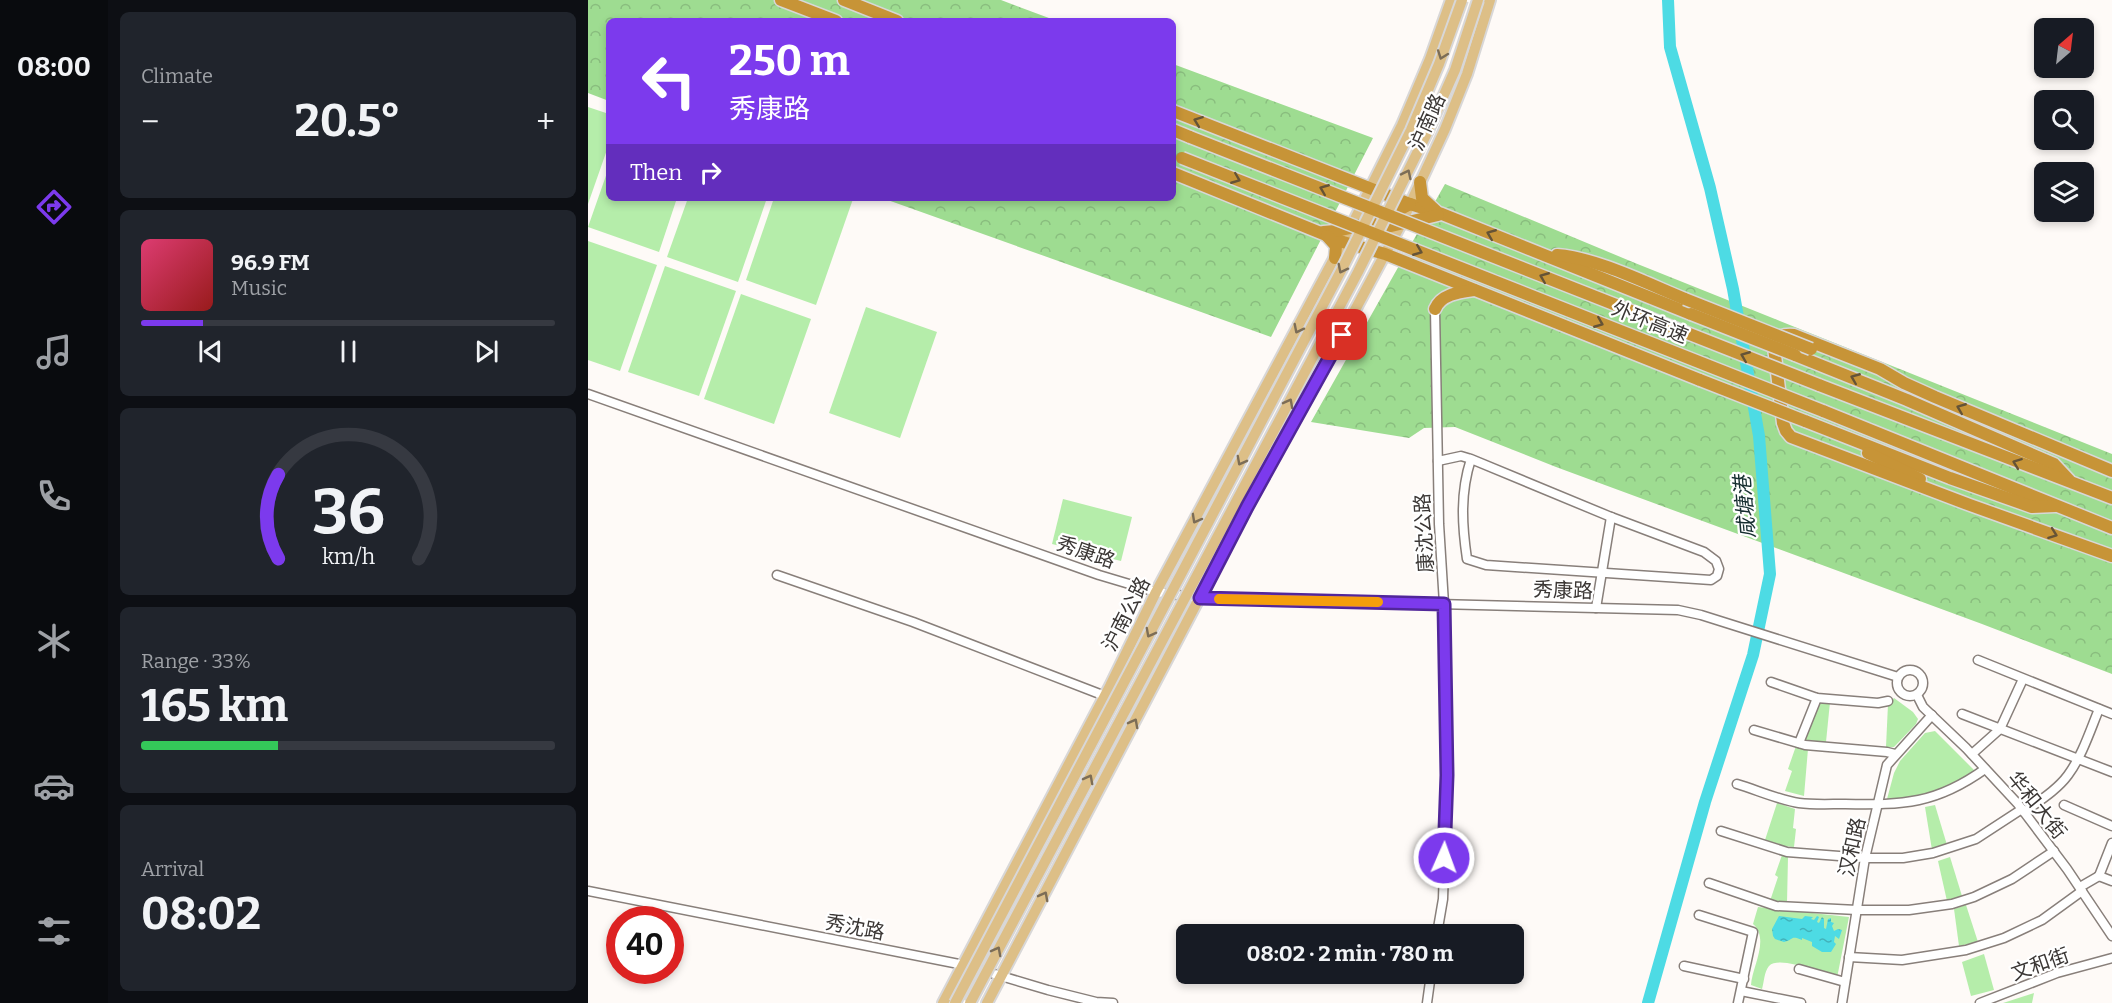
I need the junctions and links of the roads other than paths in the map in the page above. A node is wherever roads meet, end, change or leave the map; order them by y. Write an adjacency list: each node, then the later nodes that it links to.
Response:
1 (781, 0): 7 (highway)
2 (844, 0): 8 (highway)
3 (1451, 0): 14 (main road, 沪南路)
4 (1462, 0): 96 (main road, one-way to 96, bridge)
5 (1478, 0): 97 (main road, one-way to 5, bridge)
6 (1490, 0): 13 (main road, 沪南路)
7 (828, 18)
8 (889, 18)
9 (1176, 112): 14 (highway, one-way to 9)
10 (1176, 131): 34 (highway, 外环高速, one-way to 10, bridge)
11 (1177, 156): 36 (highway, 外环高速, one-way to 36, bridge)
12 (1176, 174): 19 (highway)
13 (1420, 182): 15 (main road, 沪南路); 16 (highway)
14 (1370, 188): 15 (highway); 18 (main road, 沪南路)
15 (1410, 204): 16 (highway); 17 (main road, 沪南路); 18 (highway)
16 (1442, 214): 17 (highway); 22 (highway, one-way to 16)
17 (1401, 224): 20 (highway); 21 (main road, 沪南路)
18 (1351, 226): 19 (highway); 20 (main road, 沪南路)
19 (1321, 232): 20 (highway); 23 (highway)
20 (1343, 242): 21 (highway); 23 (main road, 沪南公路)
21 (1385, 254): 24 (highway); 44 (main road)
22 (1541, 254): 26 (highway, bridge); 29 (highway, one-way to 22, bridge)
23 (1335, 258): 43 (main road, 沪南公路, one-way to 43)
24 (1475, 290): 25 (highway); 30 (highway, bridge)
25 (1435, 309): 32 (street, 康沈公路)
26 (1883, 377): 27 (highway); 29 (highway)
27 (1904, 383): 33 (highway, one-way to 27); 37 (highway)
28 (588, 394): 43 (street, 秀康路)
29 (1928, 409): 34 (highway)
30 (1842, 436): 36 (highway); 37 (highway)
31 (1471, 459): 32 (street); 38 (street); 41 (street)
32 (1438, 461): 45 (street, 康沈公路)
33 (2112, 471)
34 (2072, 483): 35 (highway, 外环高速)
35 (2112, 498)
36 (2059, 506): 39 (highway, 外环高速)
37 (1979, 507): 40 (highway, one-way to 40)
38 (1611, 517): 41 (street); 41 (street)
39 (2112, 528)
40 (2112, 556)
41 (1601, 574): 46 (street)
42 (777, 575): 52 (street)
43 (1156, 592): 44 (street, 秀康路); 52 (main road, 沪南公路)
44 (1200, 598): 45 (street, 秀康路); 90 (main road, one-way to 44)
45 (1444, 604): 46 (street, 秀康路); 83 (street, 康沈公路)
46 (1596, 608): 48 (street, 秀康路)
47 (1978, 660): 49 (street)
48 (1898, 677): 51 (street); 51 (street)
49 (2023, 679): 55 (street); 59 (street)
50 (1771, 682): 53 (street)
51 (1917, 695): 58 (street, 华和大街)
52 (1105, 696): 87 (main road, 沪南公路)
53 (1817, 698): 54 (street); 61 (street)
54 (1888, 701)
55 (2099, 710): 57 (street); 64 (street)
56 (1962, 714): 59 (street)
57 (2112, 714)
58 (1932, 715): 62 (street, 汉和路); 63 (street, 华和大街)
59 (2000, 729): 63 (street); 64 (street)
60 (1754, 730): 61 (street)
61 (1799, 743): 62 (street)
62 (1895, 754): 68 (street, 汉和路)
63 (1972, 754): 65 (street, 华和大街)
64 (2077, 759): 66 (street); 70 (street)
65 (1985, 769): 68 (street); 70 (street, 华和大街)
66 (2112, 772)
67 (1737, 783): 68 (street)
68 (1878, 805): 75 (street, 汉和路)
69 (2064, 806): 71 (street)
70 (2023, 811): 74 (street, 华和大街); 75 (street)
71 (2112, 826)
72 (1721, 831): 75 (street)
73 (2112, 843): 76 (street)
74 (2054, 851): 79 (street, 华和大街); 81 (street)
75 (1865, 858): 81 (street, 汉和路)
76 (2099, 876): 77 (street); 79 (street)
77 (2112, 881)
78 (1709, 882): 81 (street)
79 (2081, 889): 84 (street, 华和大街); 85 (street)
80 (588, 891): 87 (street, 秀沈路)
81 (1857, 910): 85 (street, 汉和路)
82 (1699, 915): 91 (street)
83 (1439, 924)
84 (2112, 936)
85 (1849, 957): 92 (street, 汉和路)
86 (2112, 958): 104 (street, 文和街)
87 (964, 965): 90 (street, 秀沈路); 95 (main road, 沪南公路)
88 (1684, 966): 91 (street)
89 (1799, 969): 92 (street)
90 (1002, 975): 98 (main road); 99 (street, 秀沈路)
91 (1744, 979): 94 (street)
92 (1845, 982): 103 (street, 汉和路)
93 (1430, 984): 100 (street)
94 (1741, 991): 101 (street); 102 (street)
95 (943, 1003)
96 (955, 1003)
97 (970, 1003)
98 (987, 1003)
99 (1113, 1003)
100 (1427, 1003)
101 (1738, 1003)
102 (1801, 1003)
103 (1842, 1003)
104 (1980, 1003)

